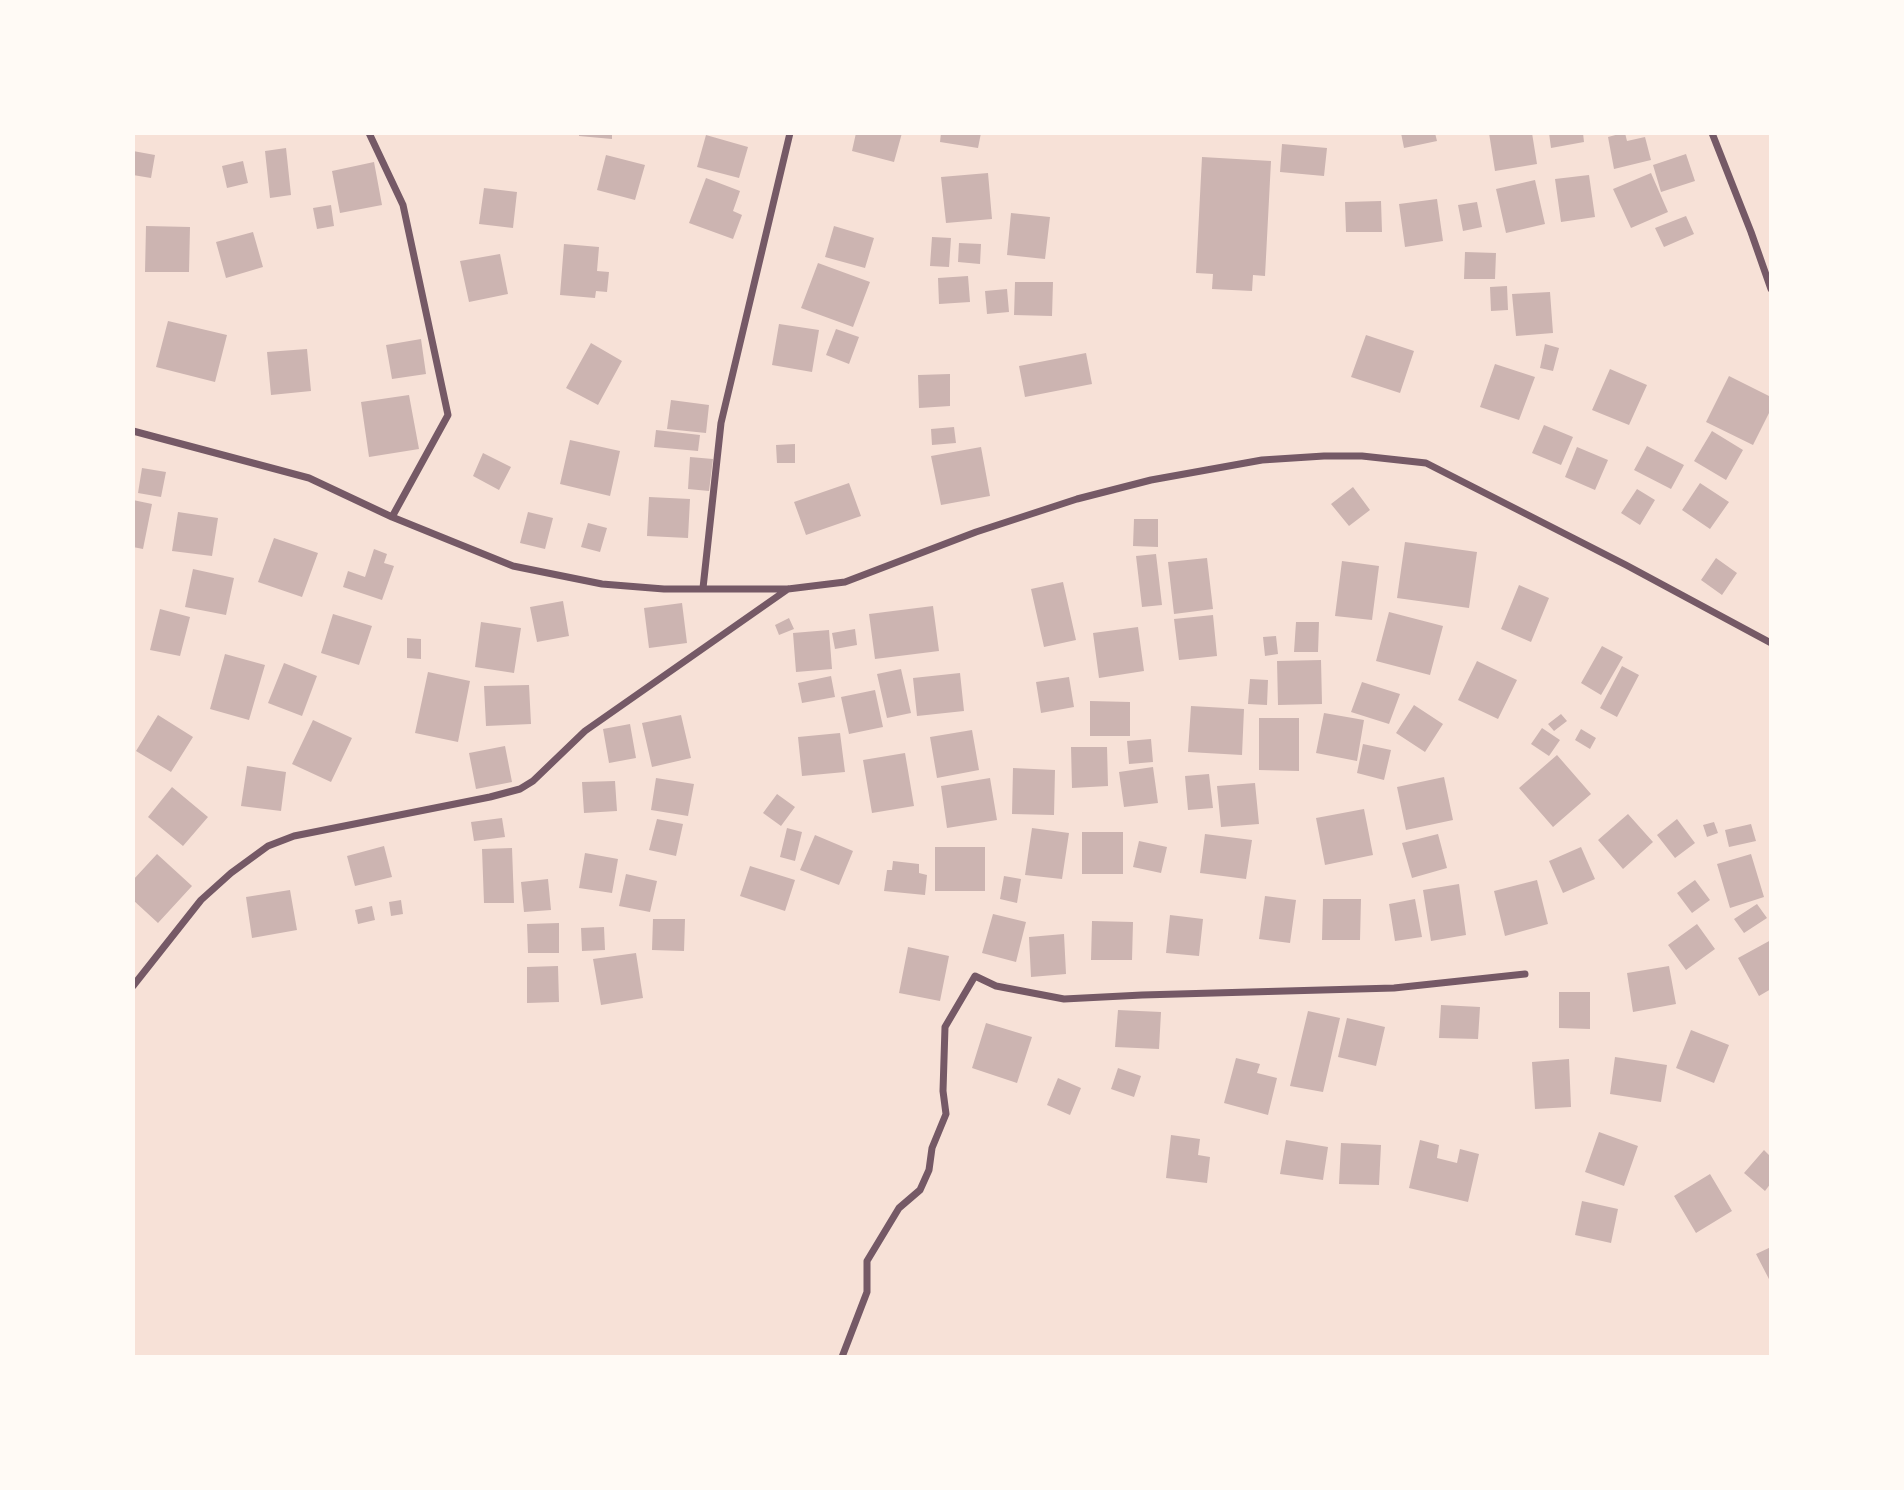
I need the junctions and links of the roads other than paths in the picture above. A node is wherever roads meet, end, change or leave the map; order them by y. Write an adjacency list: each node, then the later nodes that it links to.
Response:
1 (369, 133): 6 (street)
2 (788, 133): 7 (street)
3 (1712, 133): 4 (street)
4 (1771, 289)
5 (133, 431): 6 (street)
6 (392, 517): 7 (street)
7 (703, 588): 8 (street)
8 (788, 589): 9 (street); 11 (street)
9 (1771, 643)
10 (1525, 974): 12 (street)
11 (133, 986)
12 (842, 1357)

